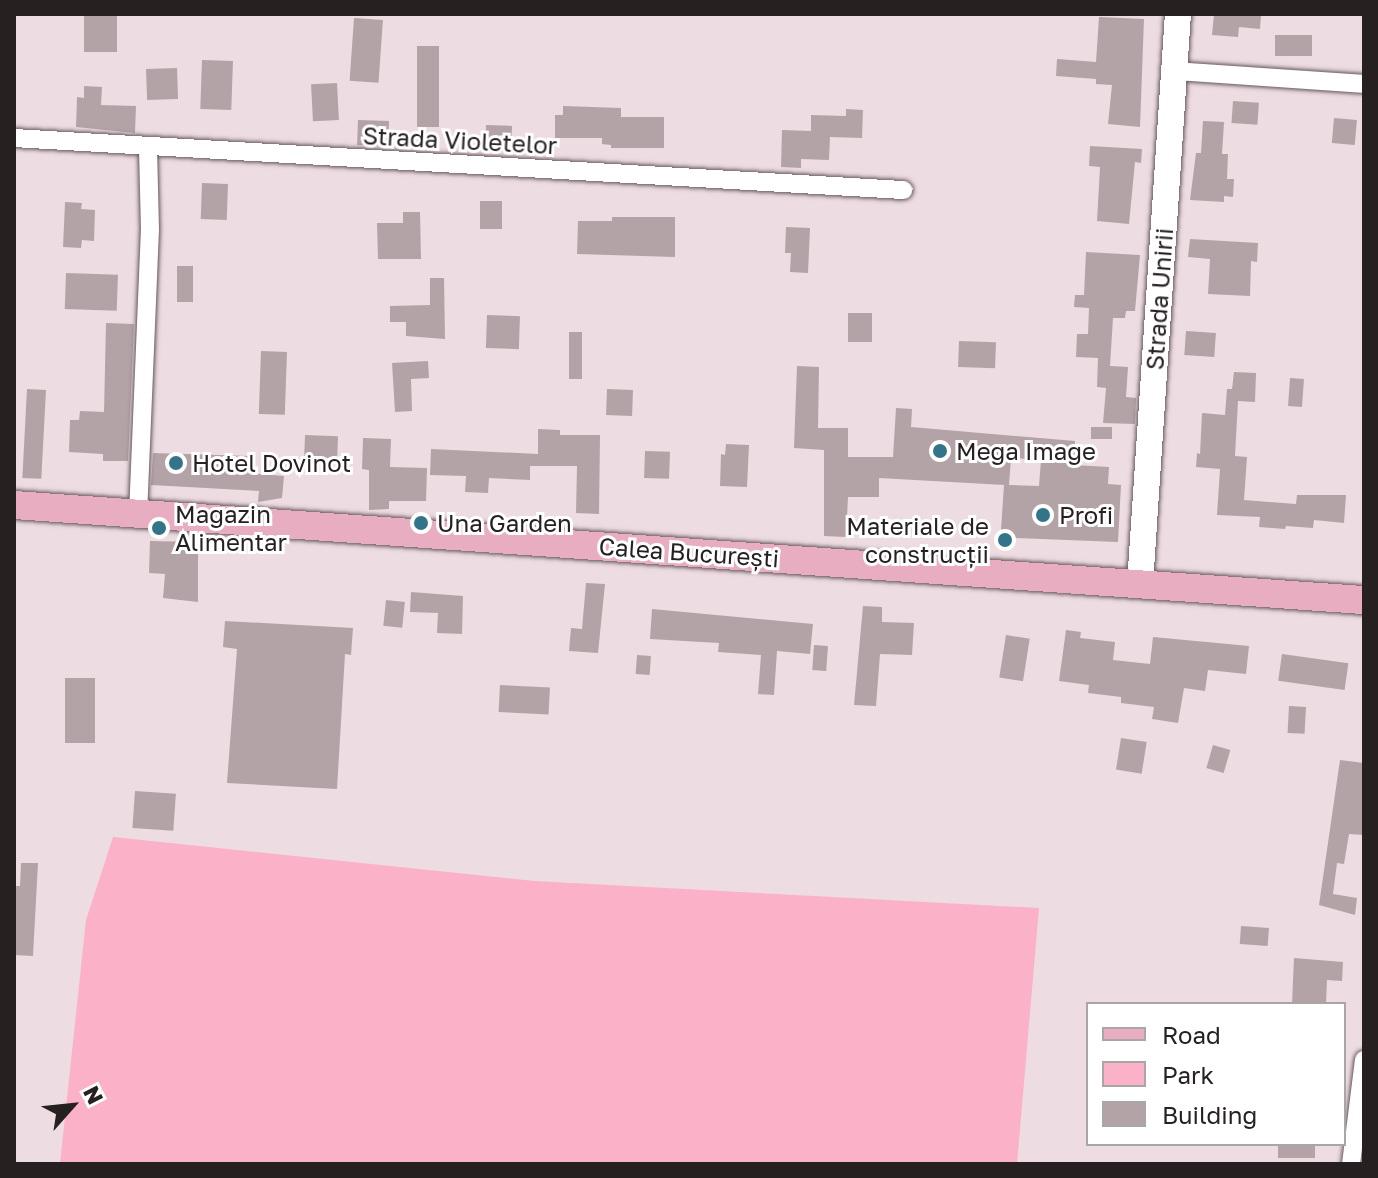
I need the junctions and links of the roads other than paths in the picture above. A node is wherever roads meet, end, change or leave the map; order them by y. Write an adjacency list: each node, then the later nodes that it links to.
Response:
1 (1178, 14): 2 (main road, Strada Unirii)
2 (1175, 71): 3 (street); 9 (main road, Strada Unirii)
3 (1364, 84)
4 (14, 138): 5 (street, Strada Violetelor)
5 (148, 147): 6 (street, Strada Violetelor); 8 (street)
6 (903, 190)
7 (14, 505): 8 (main road, Calea București)
8 (138, 515): 9 (main road, Calea București)
9 (1140, 584): 10 (main road, Calea București)
10 (1364, 600)
11 (1364, 1060): 12 (street)
12 (1351, 1164)

